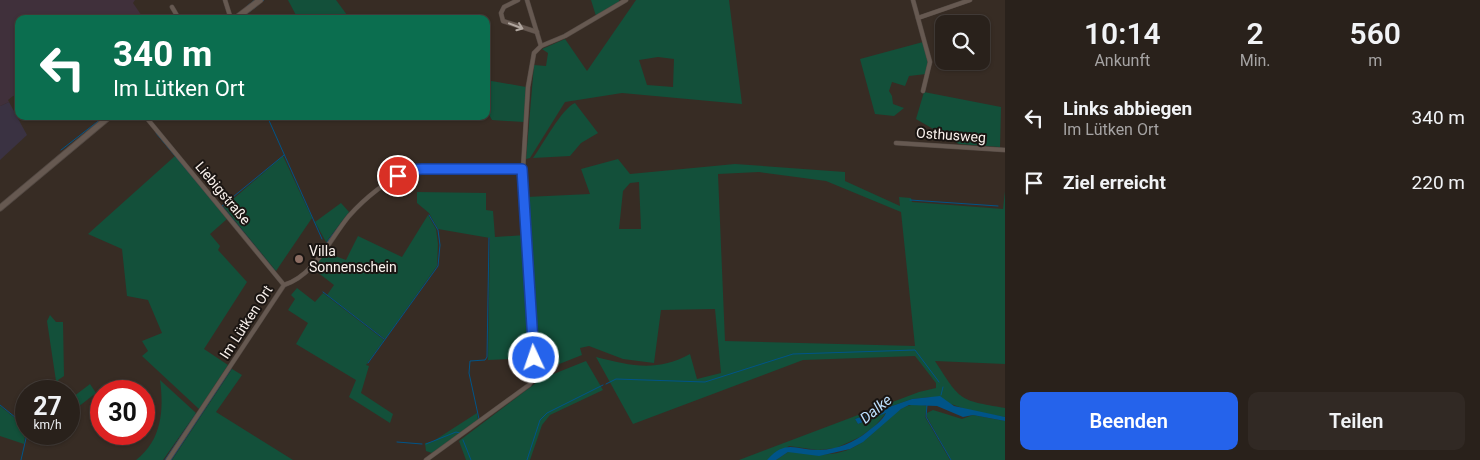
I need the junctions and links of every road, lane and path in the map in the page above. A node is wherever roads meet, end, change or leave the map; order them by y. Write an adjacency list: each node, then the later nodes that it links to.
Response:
1 (225, 0): 10 (street)
2 (260, 0): 11 (street)
3 (518, 0): 13 (street, one-way to 13)
4 (527, 0): 13 (street)
5 (626, 0): 14 (street)
6 (913, 0): 12 (street)
7 (970, 0): 12 (street)
8 (172, 7): 9 (street)
9 (177, 15)
10 (230, 15)
11 (241, 15)
12 (918, 18): 15 (street)
13 (537, 32): 14 (street)
14 (541, 46): 20 (street)
15 (923, 91)
16 (105, 120): 21 (street)
17 (148, 120): 22 (street, Liebigstraße)
18 (896, 142): 19 (street, Osthusweg)
19 (1005, 150)
20 (522, 169): 22 (street, Im Lütken Ort); 24 (street)
21 (0, 208)
22 (284, 285): 23 (street, Im Lütken Ort)
23 (168, 460)
24 (426, 460)

